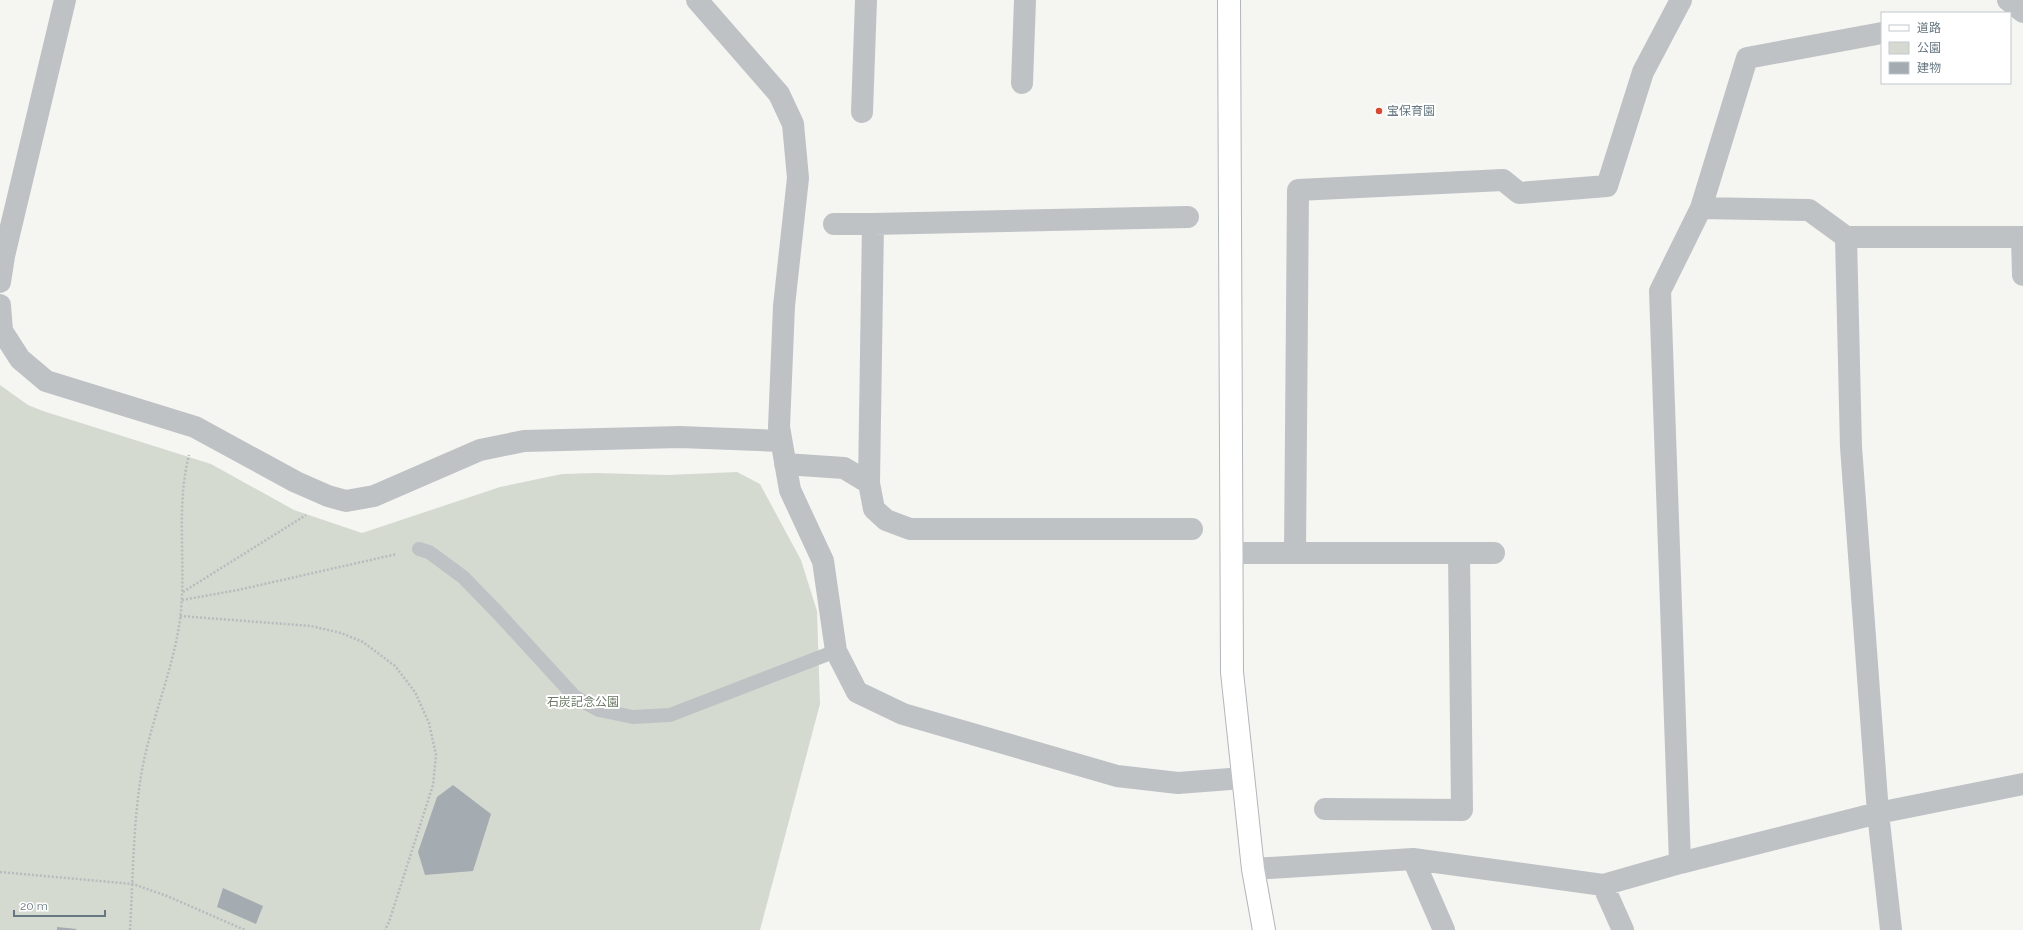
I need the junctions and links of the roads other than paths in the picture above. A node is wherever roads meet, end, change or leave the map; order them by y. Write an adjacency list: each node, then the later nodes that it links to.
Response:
1 (65, 0): 18 (street)
2 (697, 0): 20 (street)
3 (866, 0): 11 (street)
4 (1025, 0): 10 (street)
5 (1229, 0): 25 (street)
6 (1681, 0): 26 (street)
7 (2008, 0): 8 (street)
8 (2023, 12)
9 (1881, 33): 12 (street)
10 (1022, 83)
11 (862, 112)
12 (1701, 208): 16 (street); 35 (street)
13 (1188, 217): 15 (street)
14 (834, 224): 15 (street)
15 (873, 224): 22 (street)
16 (1846, 237): 17 (street); 33 (street)
17 (2023, 276)
18 (0, 282)
19 (0, 305): 20 (street)
20 (781, 442): 21 (street)
21 (786, 464): 22 (street); 29 (street)
22 (869, 483): 23 (street)
23 (1192, 529)
24 (419, 549): 29 (lane)
25 (1232, 553): 26 (street); 30 (street)
26 (1295, 553): 27 (street)
27 (1459, 553): 28 (street); 32 (street)
28 (1494, 553)
29 (836, 651): 30 (street)
30 (1243, 778): 36 (street)
31 (2023, 784): 33 (street)
32 (1325, 809)
33 (1878, 813): 35 (street); 41 (street)
34 (1413, 859): 36 (street); 37 (street); 39 (street)
35 (1680, 863): 37 (street)
36 (1253, 869): 38 (street)
37 (1603, 885): 40 (street)
38 (1264, 930)
39 (1444, 930)
40 (1623, 930)
41 (1891, 930)

